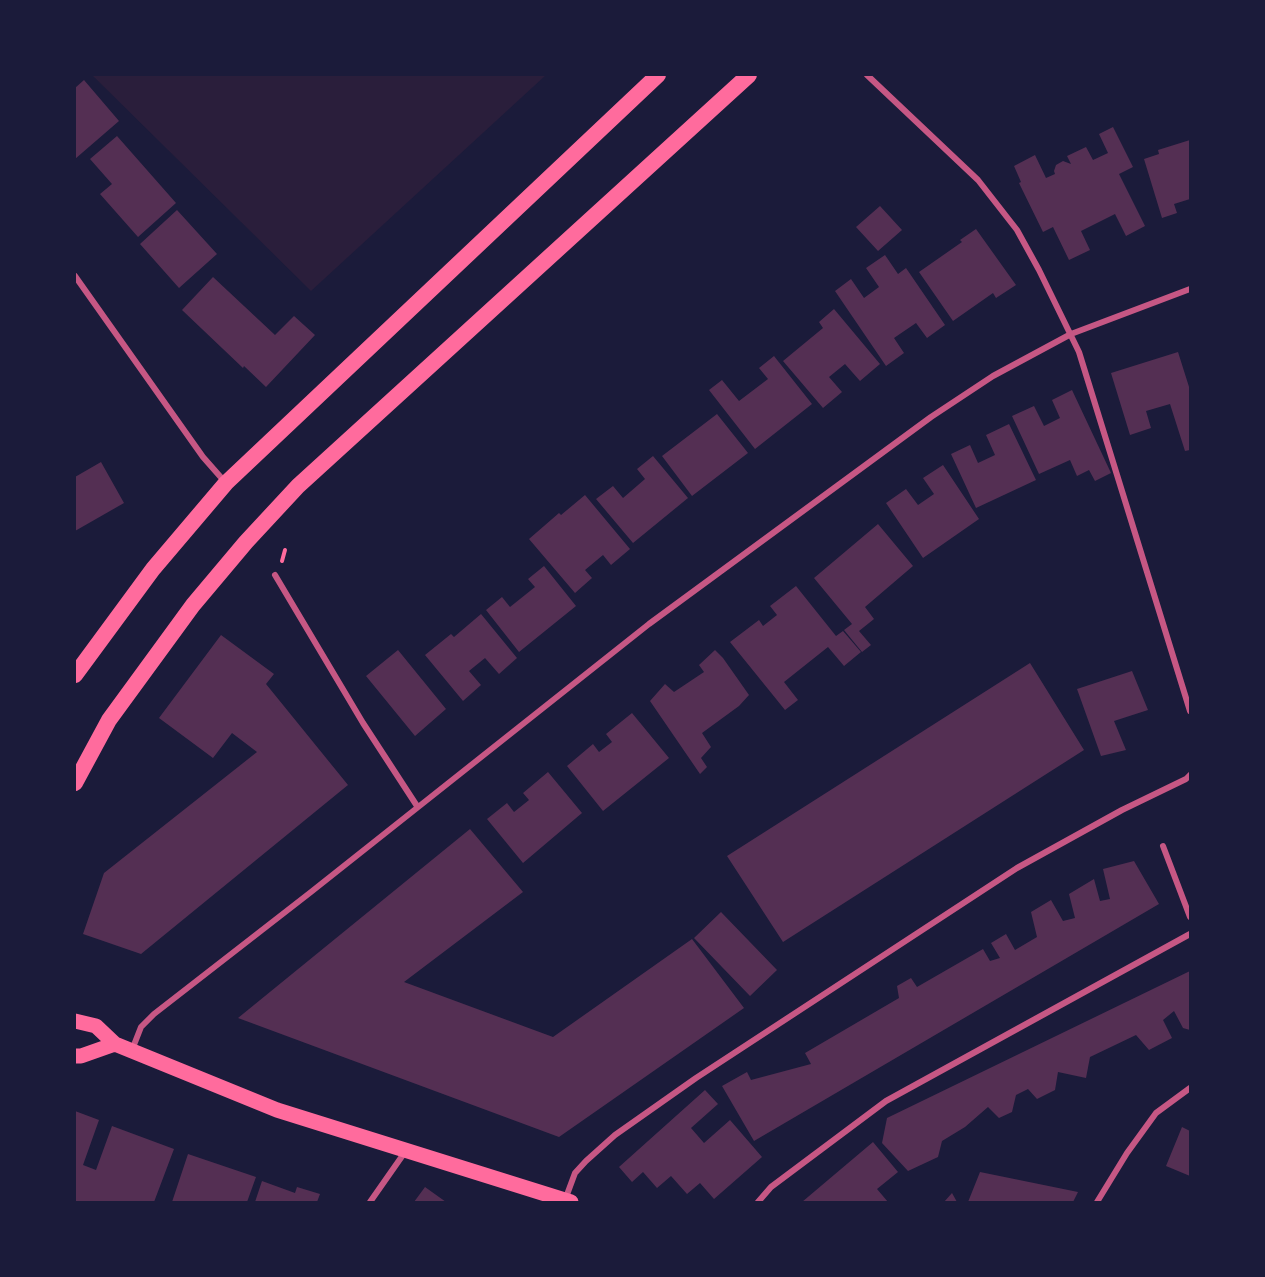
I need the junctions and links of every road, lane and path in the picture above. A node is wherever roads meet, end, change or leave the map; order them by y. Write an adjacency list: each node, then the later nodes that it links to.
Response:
1 (658, 75): 7 (highway)
2 (749, 75): 12 (highway)
3 (867, 75): 6 (street)
4 (75, 276): 7 (street)
5 (1190, 289): 6 (street)
6 (1071, 334): 10 (street); 13 (street)
7 (226, 483): 9 (highway)
8 (275, 575): 13 (street)
9 (75, 675)
10 (1190, 711)
11 (1190, 776): 25 (street)
12 (75, 783)
13 (417, 806): 21 (street)
14 (1163, 846): 15 (street)
15 (1190, 917)
16 (1190, 934): 27 (street)
17 (75, 1016): 19 (main road)
18 (75, 1021): 19 (main road)
19 (96, 1026): 20 (main road)
20 (115, 1044): 21 (main road); 22 (main road)
21 (132, 1051): 24 (main road)
22 (75, 1056)
23 (1190, 1088): 28 (street)
24 (405, 1151): 25 (main road); 26 (street)
25 (568, 1201)
26 (370, 1202)
27 (758, 1202)
28 (1097, 1202)

